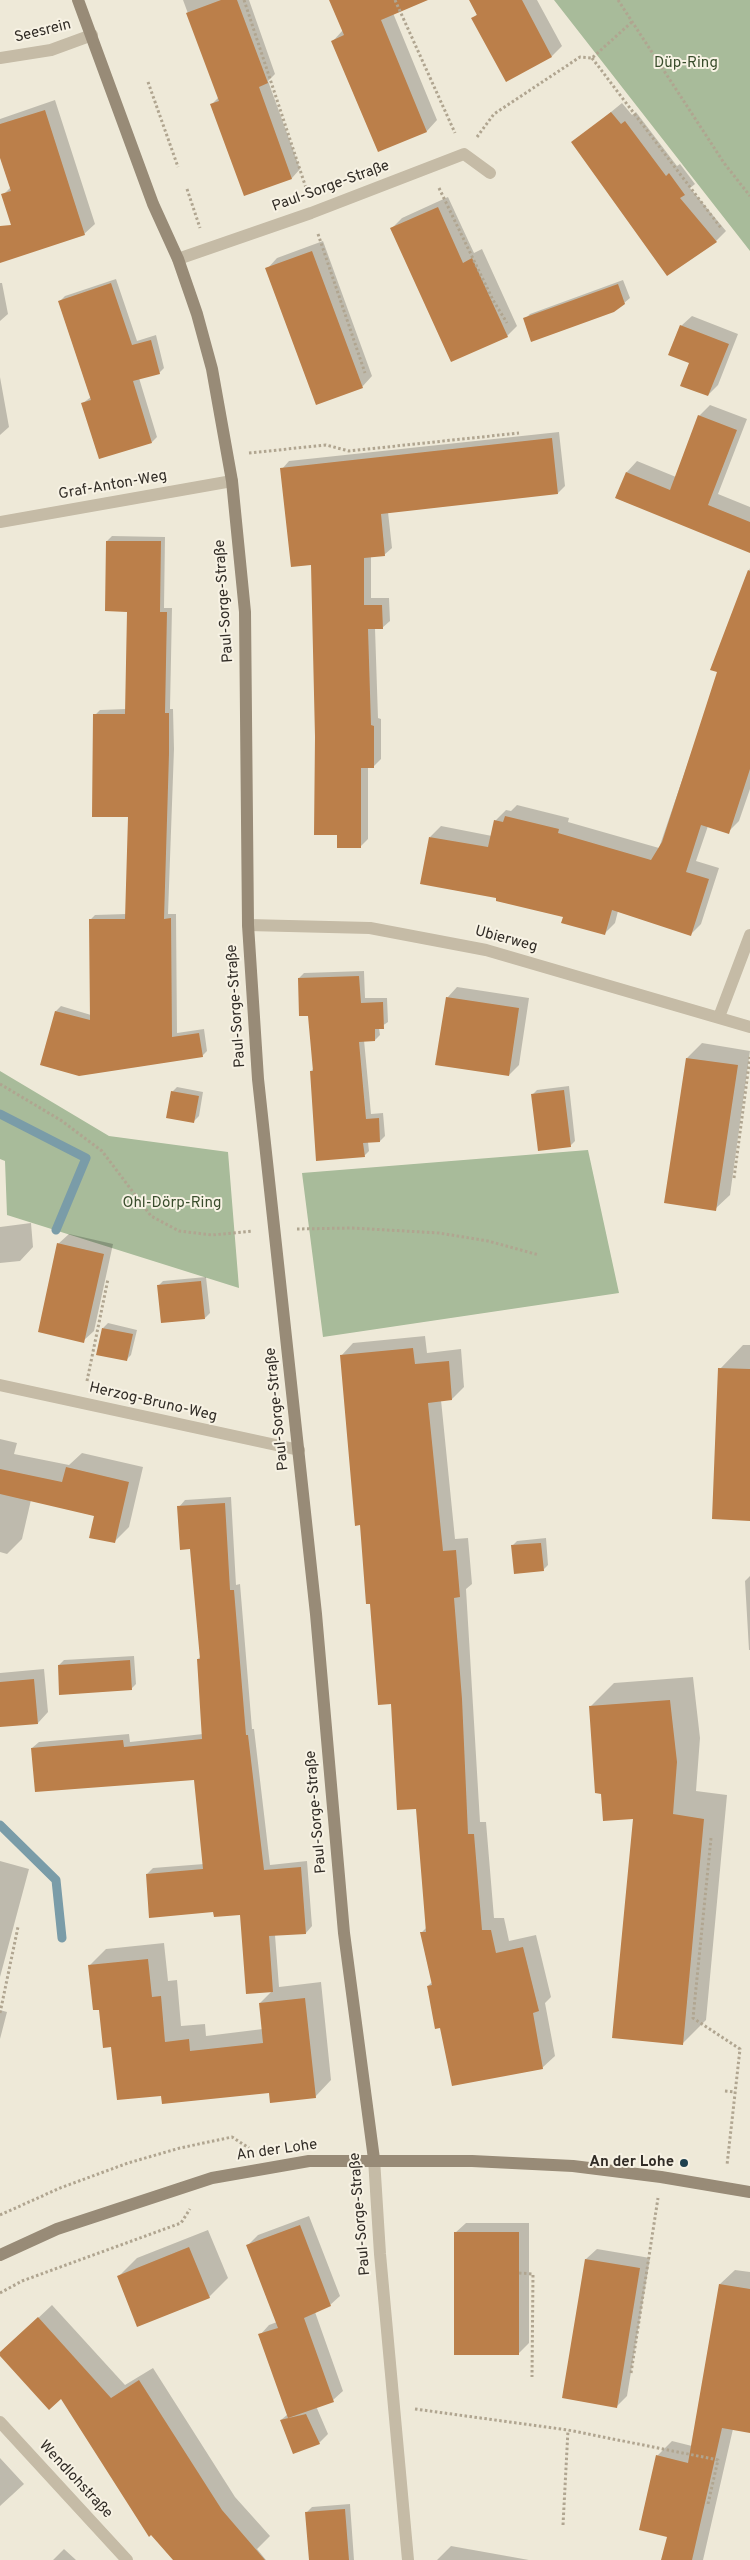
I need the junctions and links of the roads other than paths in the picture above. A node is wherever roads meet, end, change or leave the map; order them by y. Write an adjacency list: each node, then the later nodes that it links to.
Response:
1 (78, 0): 2 (street, Paul-Sorge-Straße)
2 (92, 35): 3 (street, Seesrein); 5 (street, Paul-Sorge-Straße)
3 (0, 58)
4 (490, 173): 5 (street, Paul-Sorge-Straße)
5 (178, 259): 6 (street, Paul-Sorge-Straße)
6 (232, 481): 7 (street, Graf-Anton-Weg); 8 (street, Paul-Sorge-Straße)
7 (0, 522)
8 (248, 925): 10 (street, Ubierweg); 13 (street, Paul-Sorge-Straße)
9 (750, 935): 10 (street)
10 (719, 1017): 11 (street, Ubierweg)
11 (750, 1027)
12 (0, 1385): 13 (street, Herzog-Bruno-Weg)
13 (299, 1450): 14 (street, Paul-Sorge-Straße)
14 (374, 2160): 15 (street, An der Lohe); 16 (street, An der Lohe); 19 (street, Paul-Sorge-Straße)
15 (750, 2192)
16 (0, 2255)
17 (0, 2422): 18 (street, Wendlohstraße)
18 (127, 2560)
19 (408, 2560)

